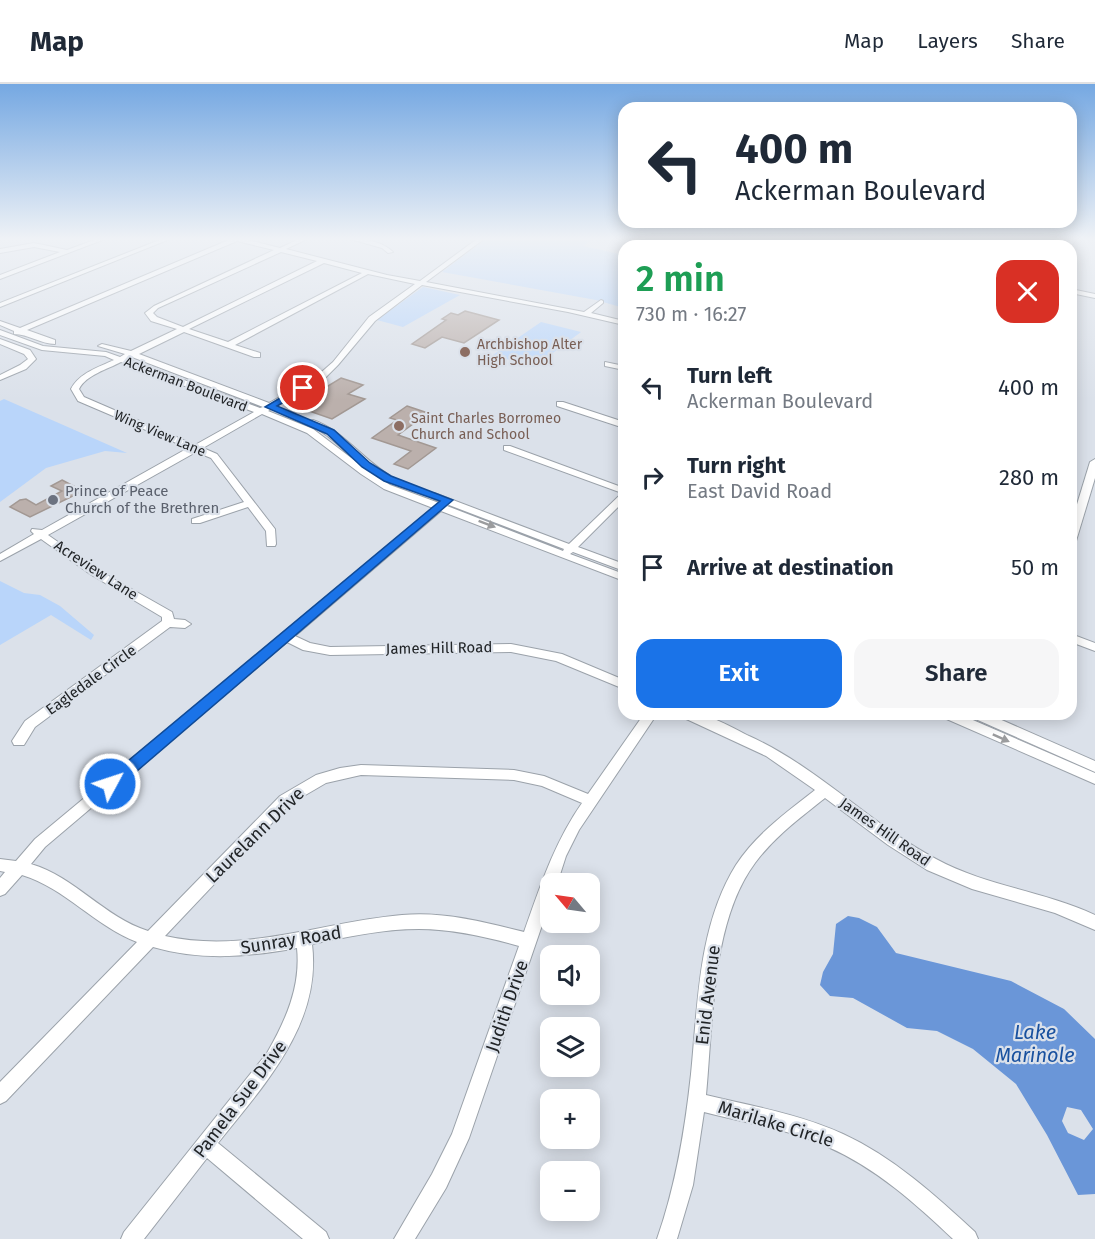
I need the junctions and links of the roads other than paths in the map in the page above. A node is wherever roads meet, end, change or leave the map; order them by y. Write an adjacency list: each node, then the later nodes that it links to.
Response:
1 (31, 293): 11 (street)
2 (110, 293): 16 (street)
3 (187, 293): 15 (street)
4 (257, 293): 15 (street, Wing View Lane)
5 (328, 293): 18 (street)
6 (402, 293): 26 (street)
7 (471, 293): 12 (street)
8 (1080, 293): 9 (street)
9 (1095, 296)
10 (601, 302): 12 (street)
11 (0, 305)
12 (586, 314): 13 (street)
13 (618, 322)
14 (0, 323): 16 (street, Ackerman Boulevard)
15 (183, 329): 18 (street); 19 (street, Wing View Lane)
16 (20, 331): 17 (street); 19 (street, Ackerman Boulevard)
17 (2, 337): 21 (street, Ackerman Boulevard); 24 (street)
18 (228, 345): 20 (street)
19 (132, 354): 21 (street, Wing View Lane); 26 (street, Ackerman Boulevard)
20 (257, 355)
21 (121, 359): 26 (street, Ackerman Boulevard); 28 (street, Wing View Lane)
22 (608, 364): 23 (street)
23 (618, 367)
24 (0, 378)
25 (560, 404): 27 (street)
26 (262, 408): 28 (street); 34 (street, Ackerman Boulevard)
27 (618, 423)
28 (194, 446): 33 (street, Wing View Lane); 37 (street)
29 (507, 448): 31 (street)
30 (1095, 462): 35 (street)
31 (618, 490)
32 (618, 502): 40 (street)
33 (250, 503): 36 (street); 38 (street, Wing View Lane)
34 (444, 504): 40 (street, Ackerman Boulevard); 46 (street)
35 (1077, 510)
36 (196, 521)
37 (38, 533): 39 (street); 41 (street); 44 (street, Acreview Lane)
38 (271, 544)
39 (0, 551)
40 (569, 551): 42 (street, Ackerman Boulevard); 43 (street, Ackerman Boulevard)
41 (0, 558)
42 (618, 566)
43 (618, 575)
44 (168, 622): 45 (street); 54 (street, Eagledale Circle)
45 (185, 624)
46 (286, 636): 49 (street, James Hill Road); 60 (street)
47 (1077, 640): 48 (street)
48 (1095, 648)
49 (618, 682)
50 (647, 720): 58 (street, Judith Drive)
51 (700, 720): 57 (street, James Hill Road)
52 (962, 720): 56 (street, one-way to 56)
53 (989, 720): 55 (street)
54 (19, 741)
55 (1095, 767)
56 (1095, 779)
57 (825, 790): 62 (street, James Hill Road); 67 (street, Enid Avenue)
58 (591, 801): 63 (street, Laurelann Drive); 65 (street, Judith Drive)
59 (0, 865): 60 (street, Sunray Road)
60 (19, 866): 61 (street); 63 (street, Sunray Road)
61 (0, 889)
62 (1095, 923)
63 (152, 939): 64 (street, Sunray Road); 66 (street, Laurelann Drive)
64 (304, 940): 65 (street, Sunray Road); 68 (street, Pamela Sue Drive)
65 (529, 941): 71 (street, Judith Drive)
66 (0, 1095)
67 (696, 1101): 72 (street, Enid Avenue); 73 (street, Marilake Circle)
68 (206, 1145): 69 (street, Pamela Sue Drive); 70 (street)
69 (131, 1239)
70 (319, 1239)
71 (404, 1239)
72 (668, 1239)
73 (968, 1239)

